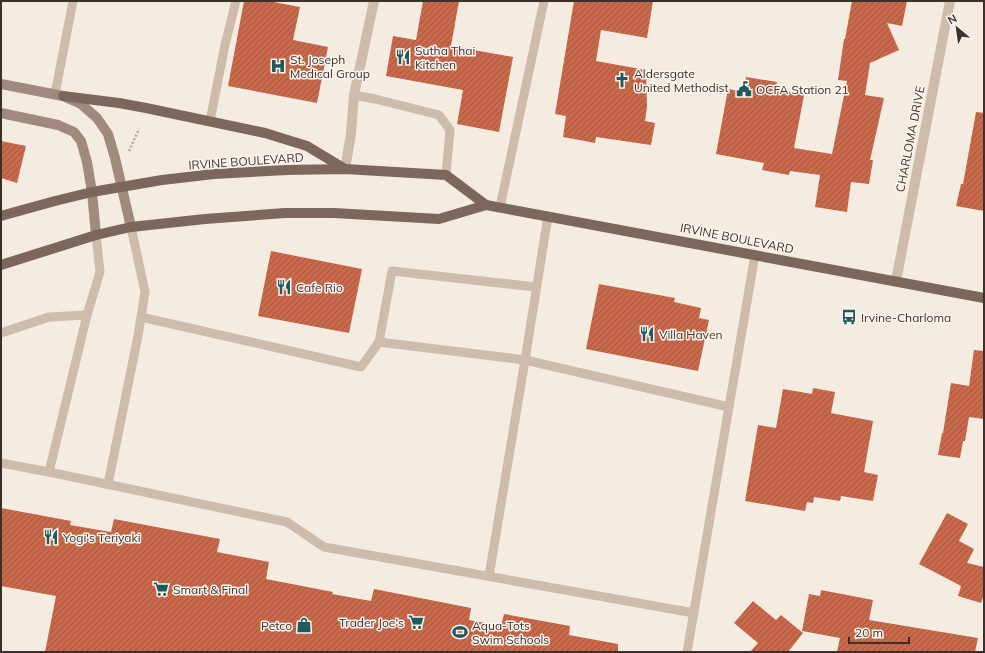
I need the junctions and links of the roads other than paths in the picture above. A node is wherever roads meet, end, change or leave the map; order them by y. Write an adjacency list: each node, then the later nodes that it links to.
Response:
1 (73, 1): 7 (lane)
2 (236, 1): 10 (lane)
3 (374, 1): 8 (street)
4 (544, 1): 16 (lane)
5 (950, 1): 23 (street, CHARLOMA DRIVE)
6 (1, 84): 7 (main road)
7 (59, 95): 10 (main road); 13 (main road)
8 (354, 95): 11 (street); 12 (lane)
9 (1, 113): 14 (main road)
10 (210, 121): 11 (main road)
11 (345, 170): 12 (main road, IRVINE BOULEVARD); 13 (main road, IRVINE BOULEVARD)
12 (446, 175): 15 (main road, IRVINE BOULEVARD)
13 (122, 187): 14 (main road, IRVINE BOULEVARD); 19 (main road)
14 (92, 192): 17 (main road, IRVINE BOULEVARD); 20 (main road)
15 (486, 205): 16 (main road, IRVINE BOULEVARD); 19 (main road, IRVINE BOULEVARD)
16 (500, 207): 18 (main road, IRVINE BOULEVARD)
17 (1, 216)
18 (548, 216): 21 (main road, IRVINE BOULEVARD); 24 (lane)
19 (131, 227): 20 (main road, IRVINE BOULEVARD); 27 (lane)
20 (96, 235): 22 (main road, IRVINE BOULEVARD); 26 (lane)
21 (756, 255): 23 (main road, IRVINE BOULEVARD); 31 (lane)
22 (1, 265)
23 (896, 281): 25 (main road, IRVINE BOULEVARD)
24 (536, 287): 29 (lane); 30 (lane)
25 (984, 298)
26 (87, 315): 28 (lane); 33 (lane)
27 (141, 317): 29 (lane); 34 (lane)
28 (1, 333)
29 (379, 342): 30 (lane)
30 (525, 360): 31 (lane); 35 (lane)
31 (729, 407): 36 (lane)
32 (1, 463): 33 (lane)
33 (49, 472): 34 (lane)
34 (108, 484): 35 (lane)
35 (489, 576): 36 (lane)
36 (694, 613): 37 (lane)
37 (687, 652)

